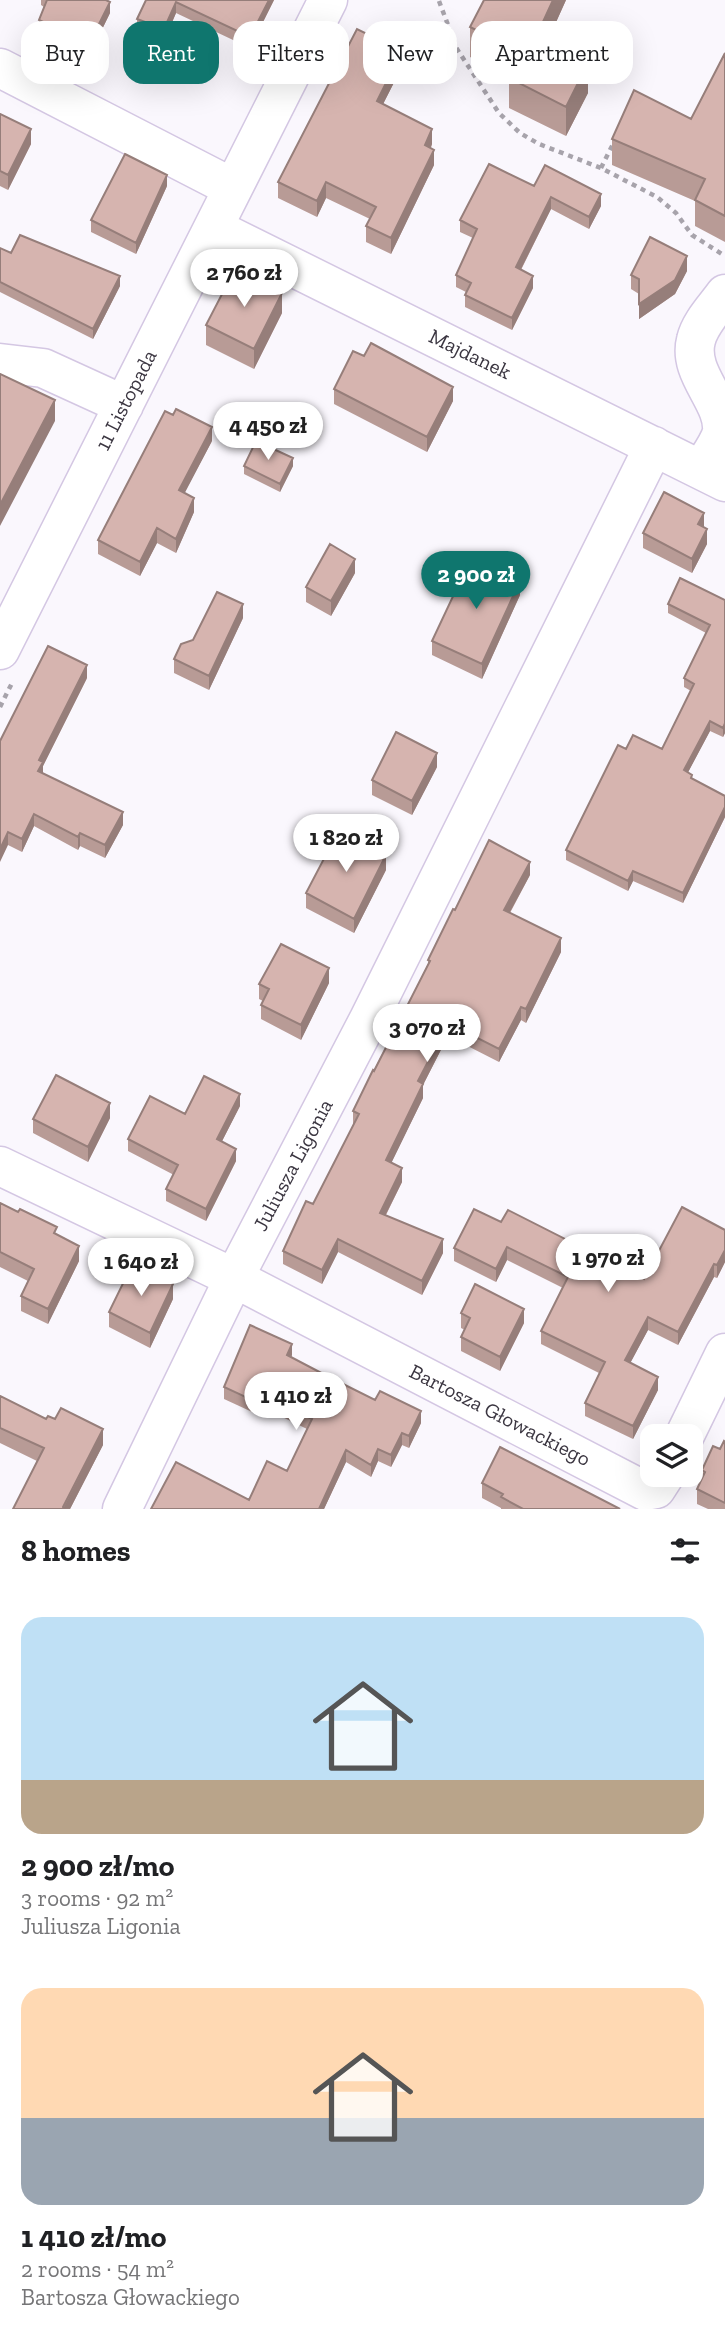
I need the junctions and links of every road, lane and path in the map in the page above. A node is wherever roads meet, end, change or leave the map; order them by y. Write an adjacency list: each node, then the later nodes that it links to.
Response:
1 (328, 0): 6 (street, 11 Listopada)
2 (439, 1): 5 (path)
3 (0, 68): 6 (street)
4 (617, 135): 5 (path)
5 (601, 168): 8 (path)
6 (233, 188): 7 (street, 11 Listopada)
7 (214, 228): 11 (street, 11 Listopada); 13 (street, Majdanek)
8 (725, 256)
9 (718, 312): 12 (street)
10 (0, 363): 11 (street)
11 (124, 405): 15 (street, 11 Listopada)
12 (723, 409): 14 (street)
13 (654, 446): 14 (street, Majdanek); 18 (street, Juliusza Ligonia)
14 (713, 476)
15 (9, 610): 16 (street, 11 Listopada)
16 (0, 650)
17 (0, 1166): 18 (street, Bartosza Głowackiego)
18 (234, 1278): 21 (street, Bartosza Głowackiego); 22 (street, Juliusza Ligonia)
19 (725, 1353): 20 (street)
20 (690, 1424)
21 (657, 1487)
22 (122, 1509)

